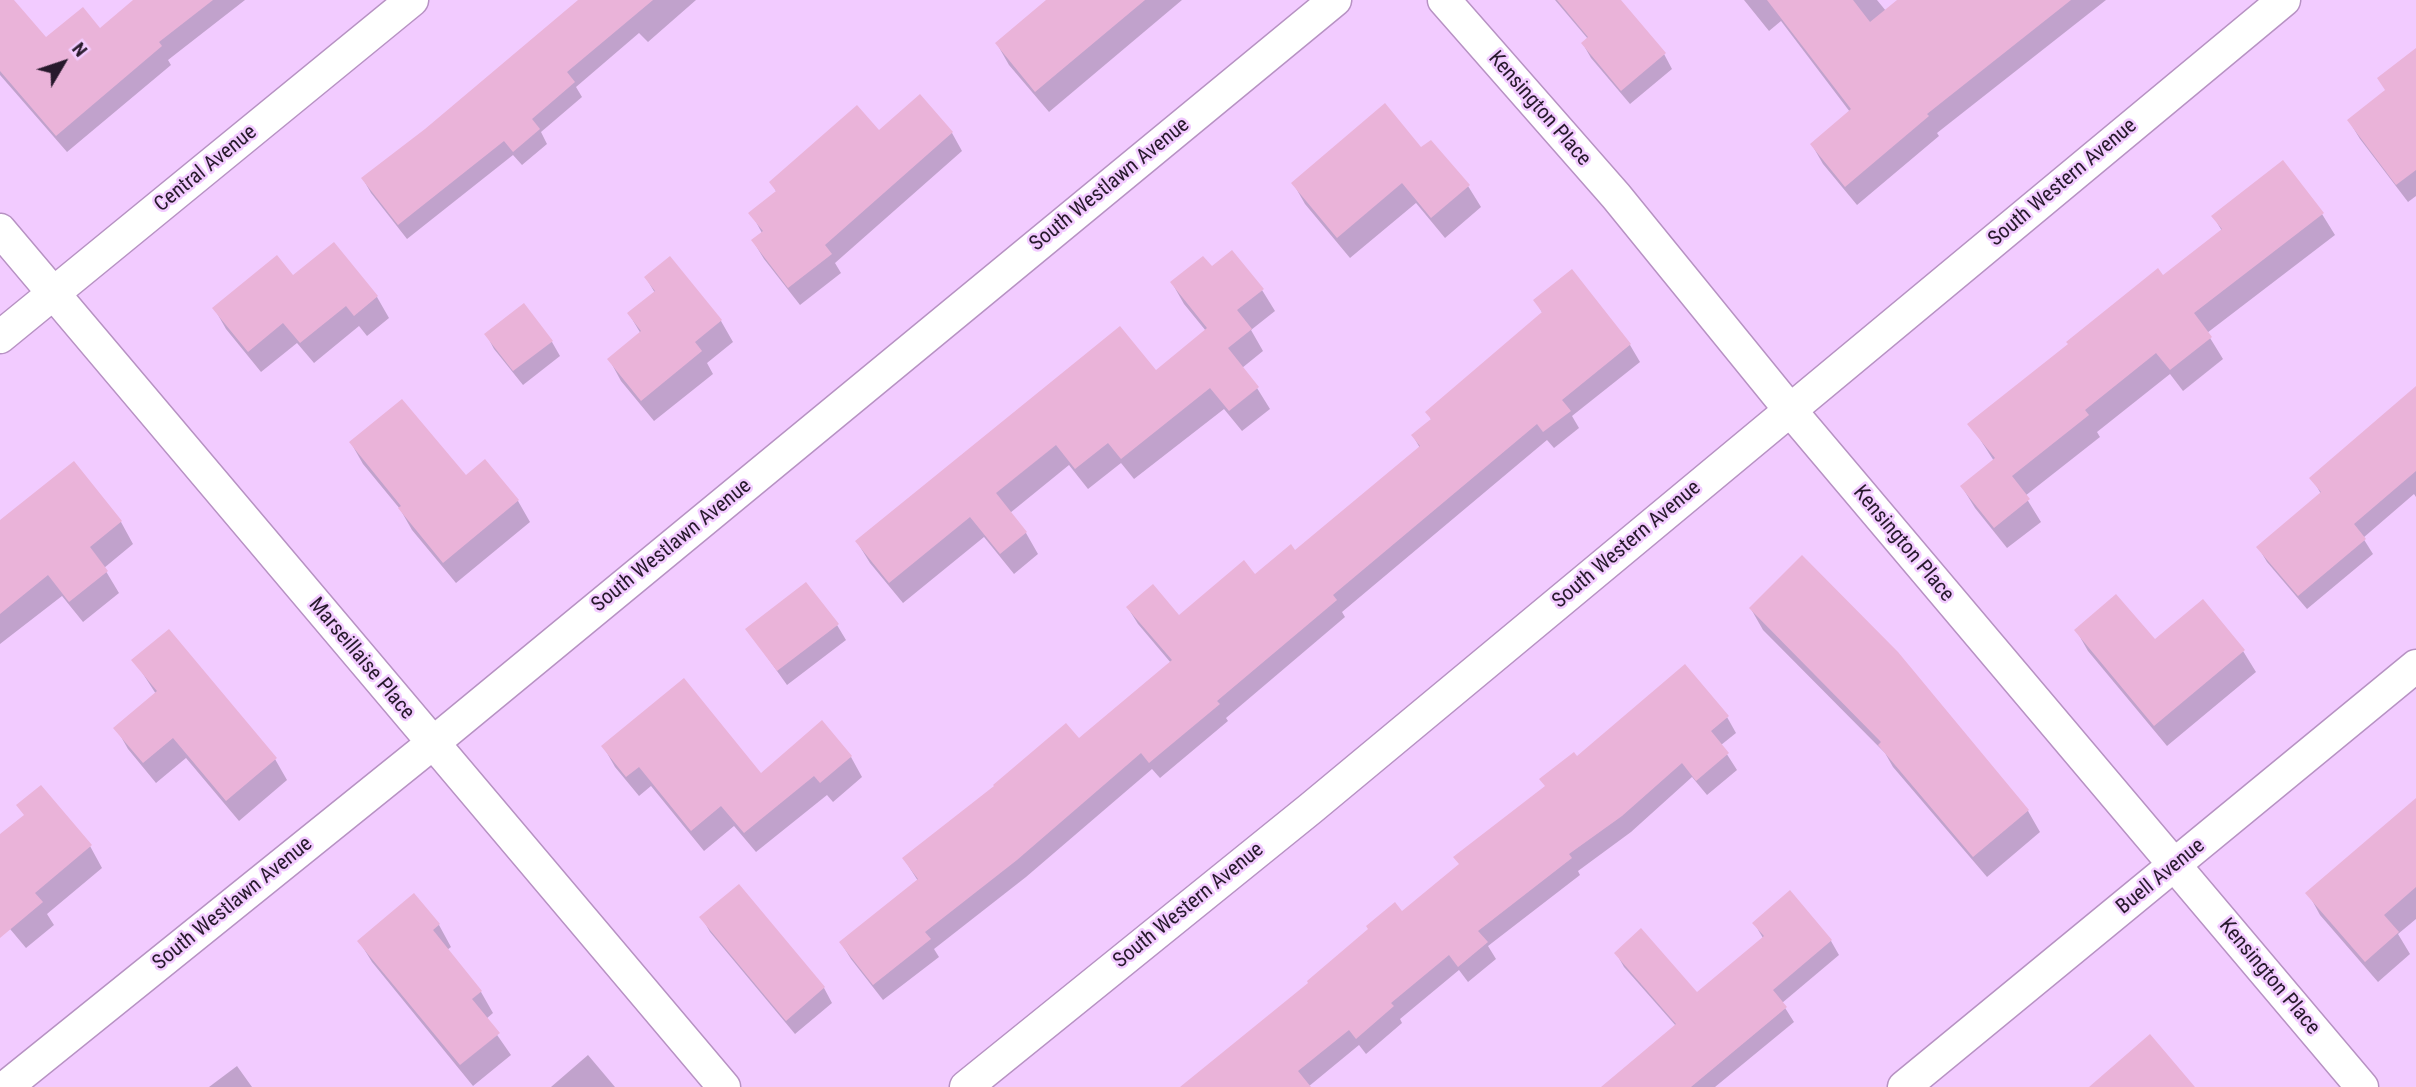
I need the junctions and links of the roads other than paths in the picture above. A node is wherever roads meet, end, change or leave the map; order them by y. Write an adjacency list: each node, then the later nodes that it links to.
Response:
1 (412, 0): 6 (street, Central Avenue)
2 (1335, 0): 10 (street, South Westlawn Avenue)
3 (1444, 0): 8 (street, Kensington Place)
4 (2284, 0): 8 (street, South Western Avenue)
5 (0, 230): 6 (street, Marseillaise Place)
6 (53, 294): 7 (street, Central Avenue); 10 (street, Marseillaise Place)
7 (0, 337)
8 (1790, 410): 11 (street, Kensington Place); 14 (street, South Western Avenue)
9 (2416, 666): 11 (street, Buell Avenue)
10 (433, 743): 12 (street, South Westlawn Avenue); 13 (street, Marseillaise Place)
11 (2175, 866): 15 (street, Buell Avenue); 16 (street, Kensington Place)
12 (6, 1087)
13 (724, 1087)
14 (966, 1087)
15 (1905, 1087)
16 (2362, 1087)

